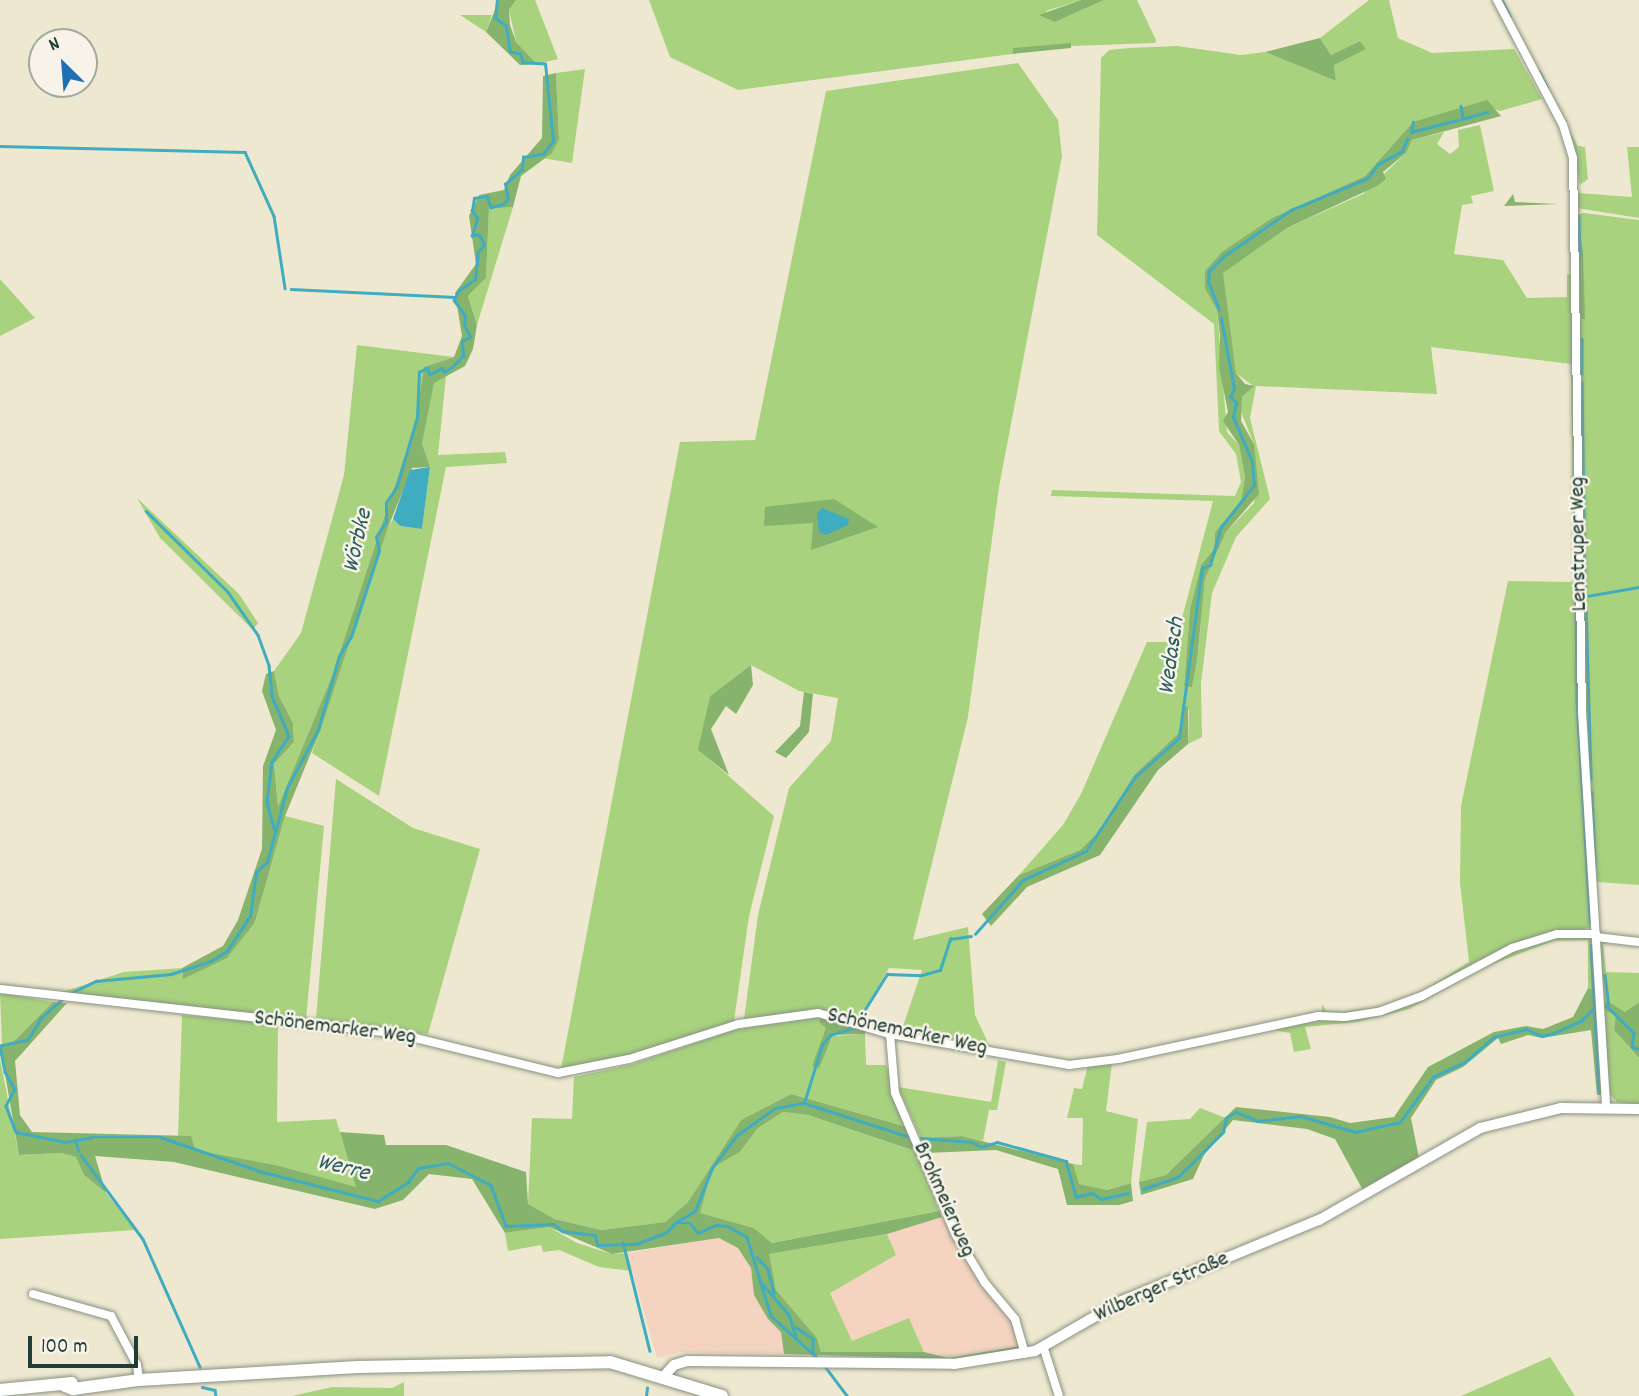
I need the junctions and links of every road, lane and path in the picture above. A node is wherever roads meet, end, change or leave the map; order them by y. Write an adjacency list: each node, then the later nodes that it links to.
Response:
1 (1497, 0): 2 (street, Lenstruper Weg)
2 (1596, 936): 3 (street, Schönemarker Weg); 5 (street, Schönemarker Weg); 6 (street, Lenstruper Weg)
3 (1639, 942)
4 (0, 989): 5 (street, Schönemarker Weg)
5 (890, 1034): 10 (street, Brokmeierweg)
6 (1606, 1105): 7 (street, Wilberger Straße); 9 (street, Wilberger Straße)
7 (1639, 1109)
8 (33, 1294): 12 (street)
9 (1044, 1349): 10 (street, Wilberger Straße); 15 (street)
10 (1025, 1354): 11 (street, Wilberger Straße)
11 (665, 1376): 12 (main road); 14 (main road)
12 (139, 1380): 13 (main road)
13 (0, 1390)
14 (722, 1396)
15 (1059, 1396)

